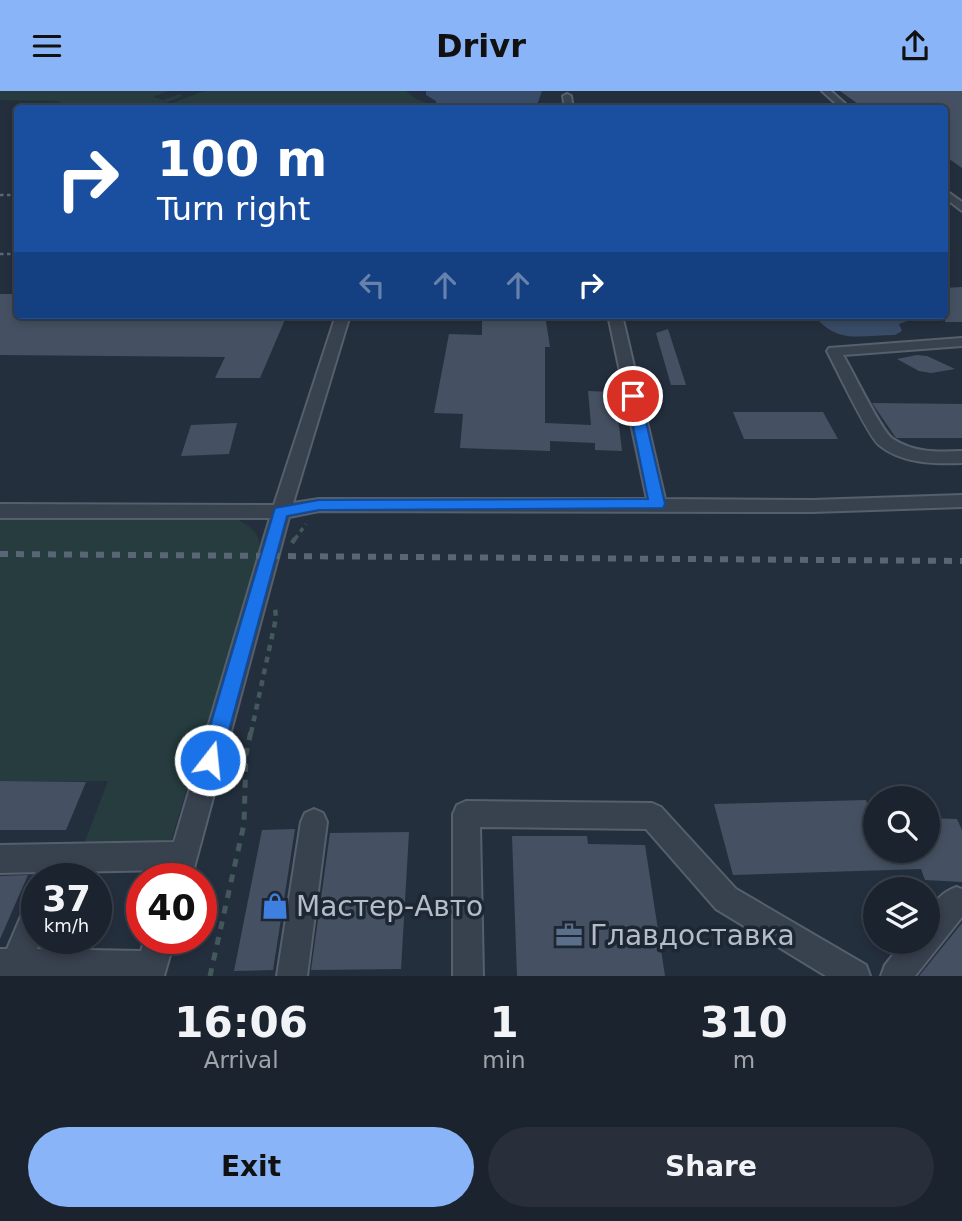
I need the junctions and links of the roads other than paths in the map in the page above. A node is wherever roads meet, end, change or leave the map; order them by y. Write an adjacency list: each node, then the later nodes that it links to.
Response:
1 (827, 91): 4 (street)
2 (566, 96): 3 (street)
3 (568, 105)
4 (843, 105)
5 (948, 196): 6 (street)
6 (962, 208)
7 (342, 319): 14 (street)
8 (616, 319): 12 (lane)
9 (962, 342): 10 (lane)
10 (962, 457)
11 (962, 501): 12 (street)
12 (657, 504): 14 (street)
13 (0, 511): 14 (street)
14 (281, 512): 18 (street)
15 (314, 822): 25 (street)
16 (0, 859): 17 (street)
17 (22, 863)
18 (181, 863)
19 (956, 901): 20 (street)
20 (940, 922)
21 (21, 941): 24 (street)
22 (914, 954): 28 (street)
23 (154, 960): 24 (street)
24 (8, 964)
25 (292, 976)
26 (468, 976): 27 (lane)
27 (855, 976)
28 (897, 976)

